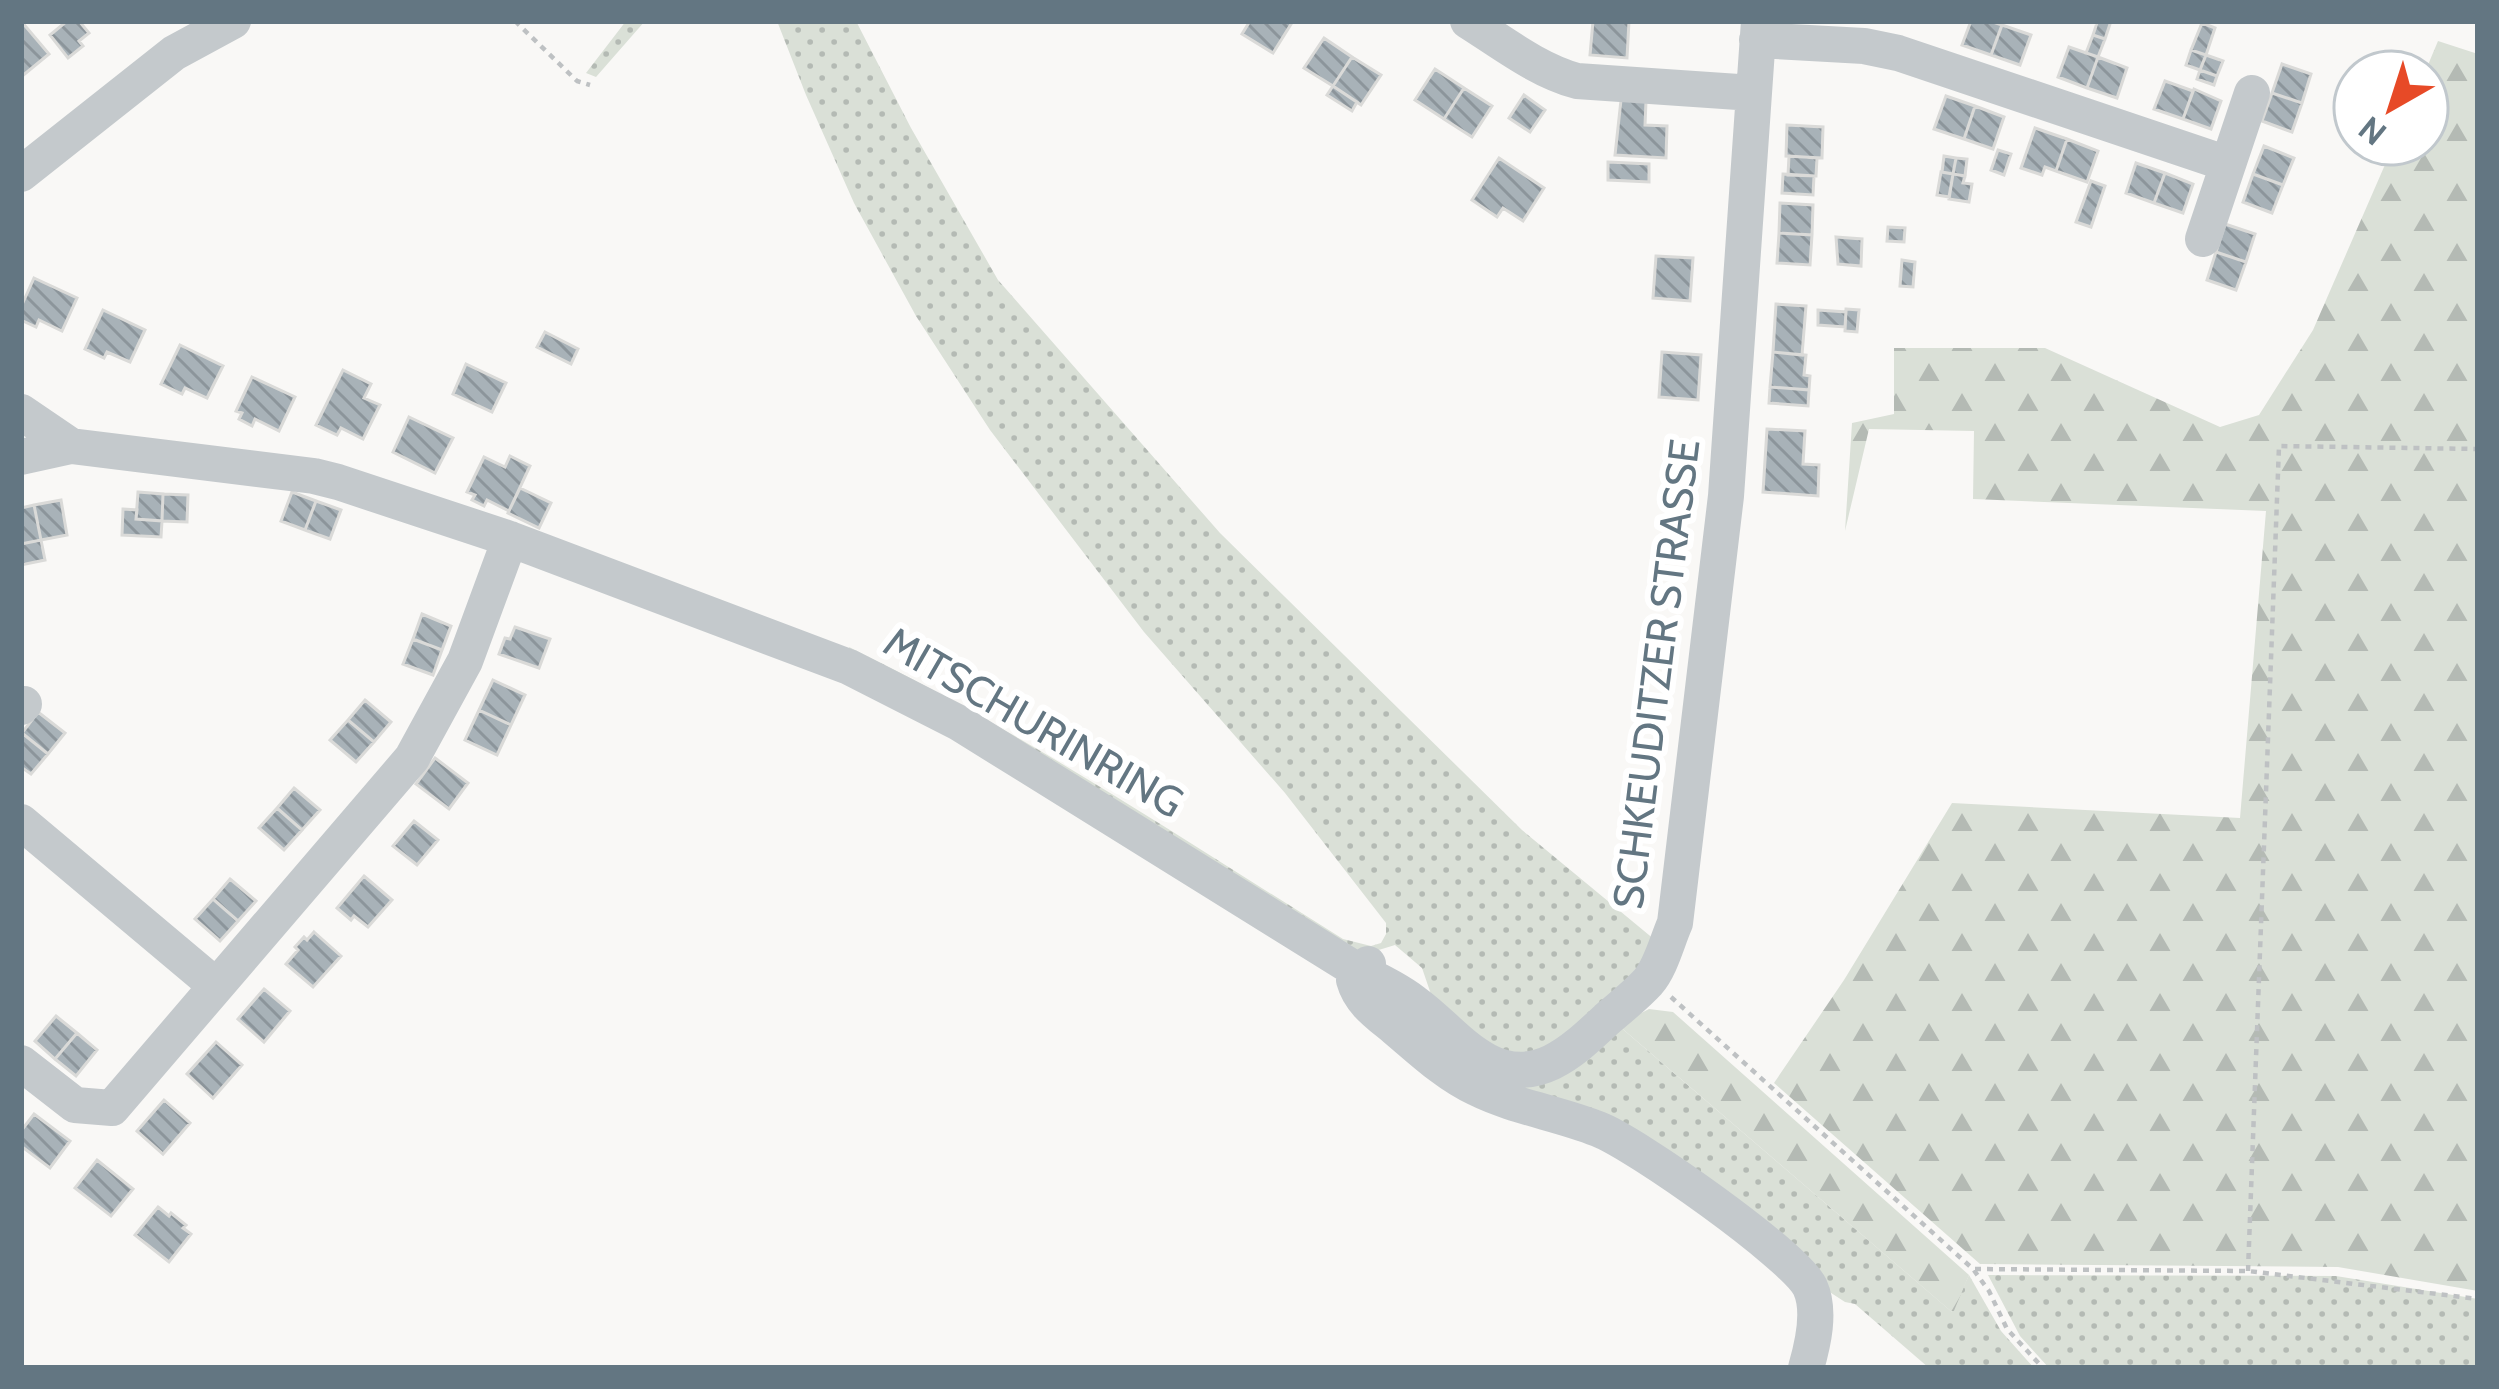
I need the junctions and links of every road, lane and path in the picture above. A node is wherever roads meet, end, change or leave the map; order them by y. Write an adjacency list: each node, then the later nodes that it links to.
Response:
1 (233, 21): 9 (street)
2 (515, 21): 5 (path)
3 (1468, 21): 6 (street)
4 (1758, 30): 6 (street, SCHKEUDITZER STRASSE); 8 (street)
5 (590, 85)
6 (1753, 93): 18 (street, SCHKEUDITZER STRASSE)
7 (2252, 93): 8 (street)
8 (2228, 164): 10 (street)
9 (21, 174)
10 (2203, 239)
11 (21, 412): 12 (street)
12 (70, 446): 14 (street, MITSCHURINRING); 15 (street, MITSCHURINRING)
13 (2478, 448): 22 (path)
14 (21, 457)
15 (510, 539): 17 (street, MITSCHURINRING); 19 (street)
16 (21, 822): 19 (street)
17 (1358, 971): 18 (street, SCHKEUDITZER STRASSE); 24 (street)
18 (1651, 979): 21 (path)
19 (214, 986): 20 (street)
20 (21, 1063)
21 (1973, 1269): 22 (path); 25 (path)
22 (2248, 1271): 23 (path)
23 (2478, 1299)
24 (1806, 1368)
25 (2043, 1368)

